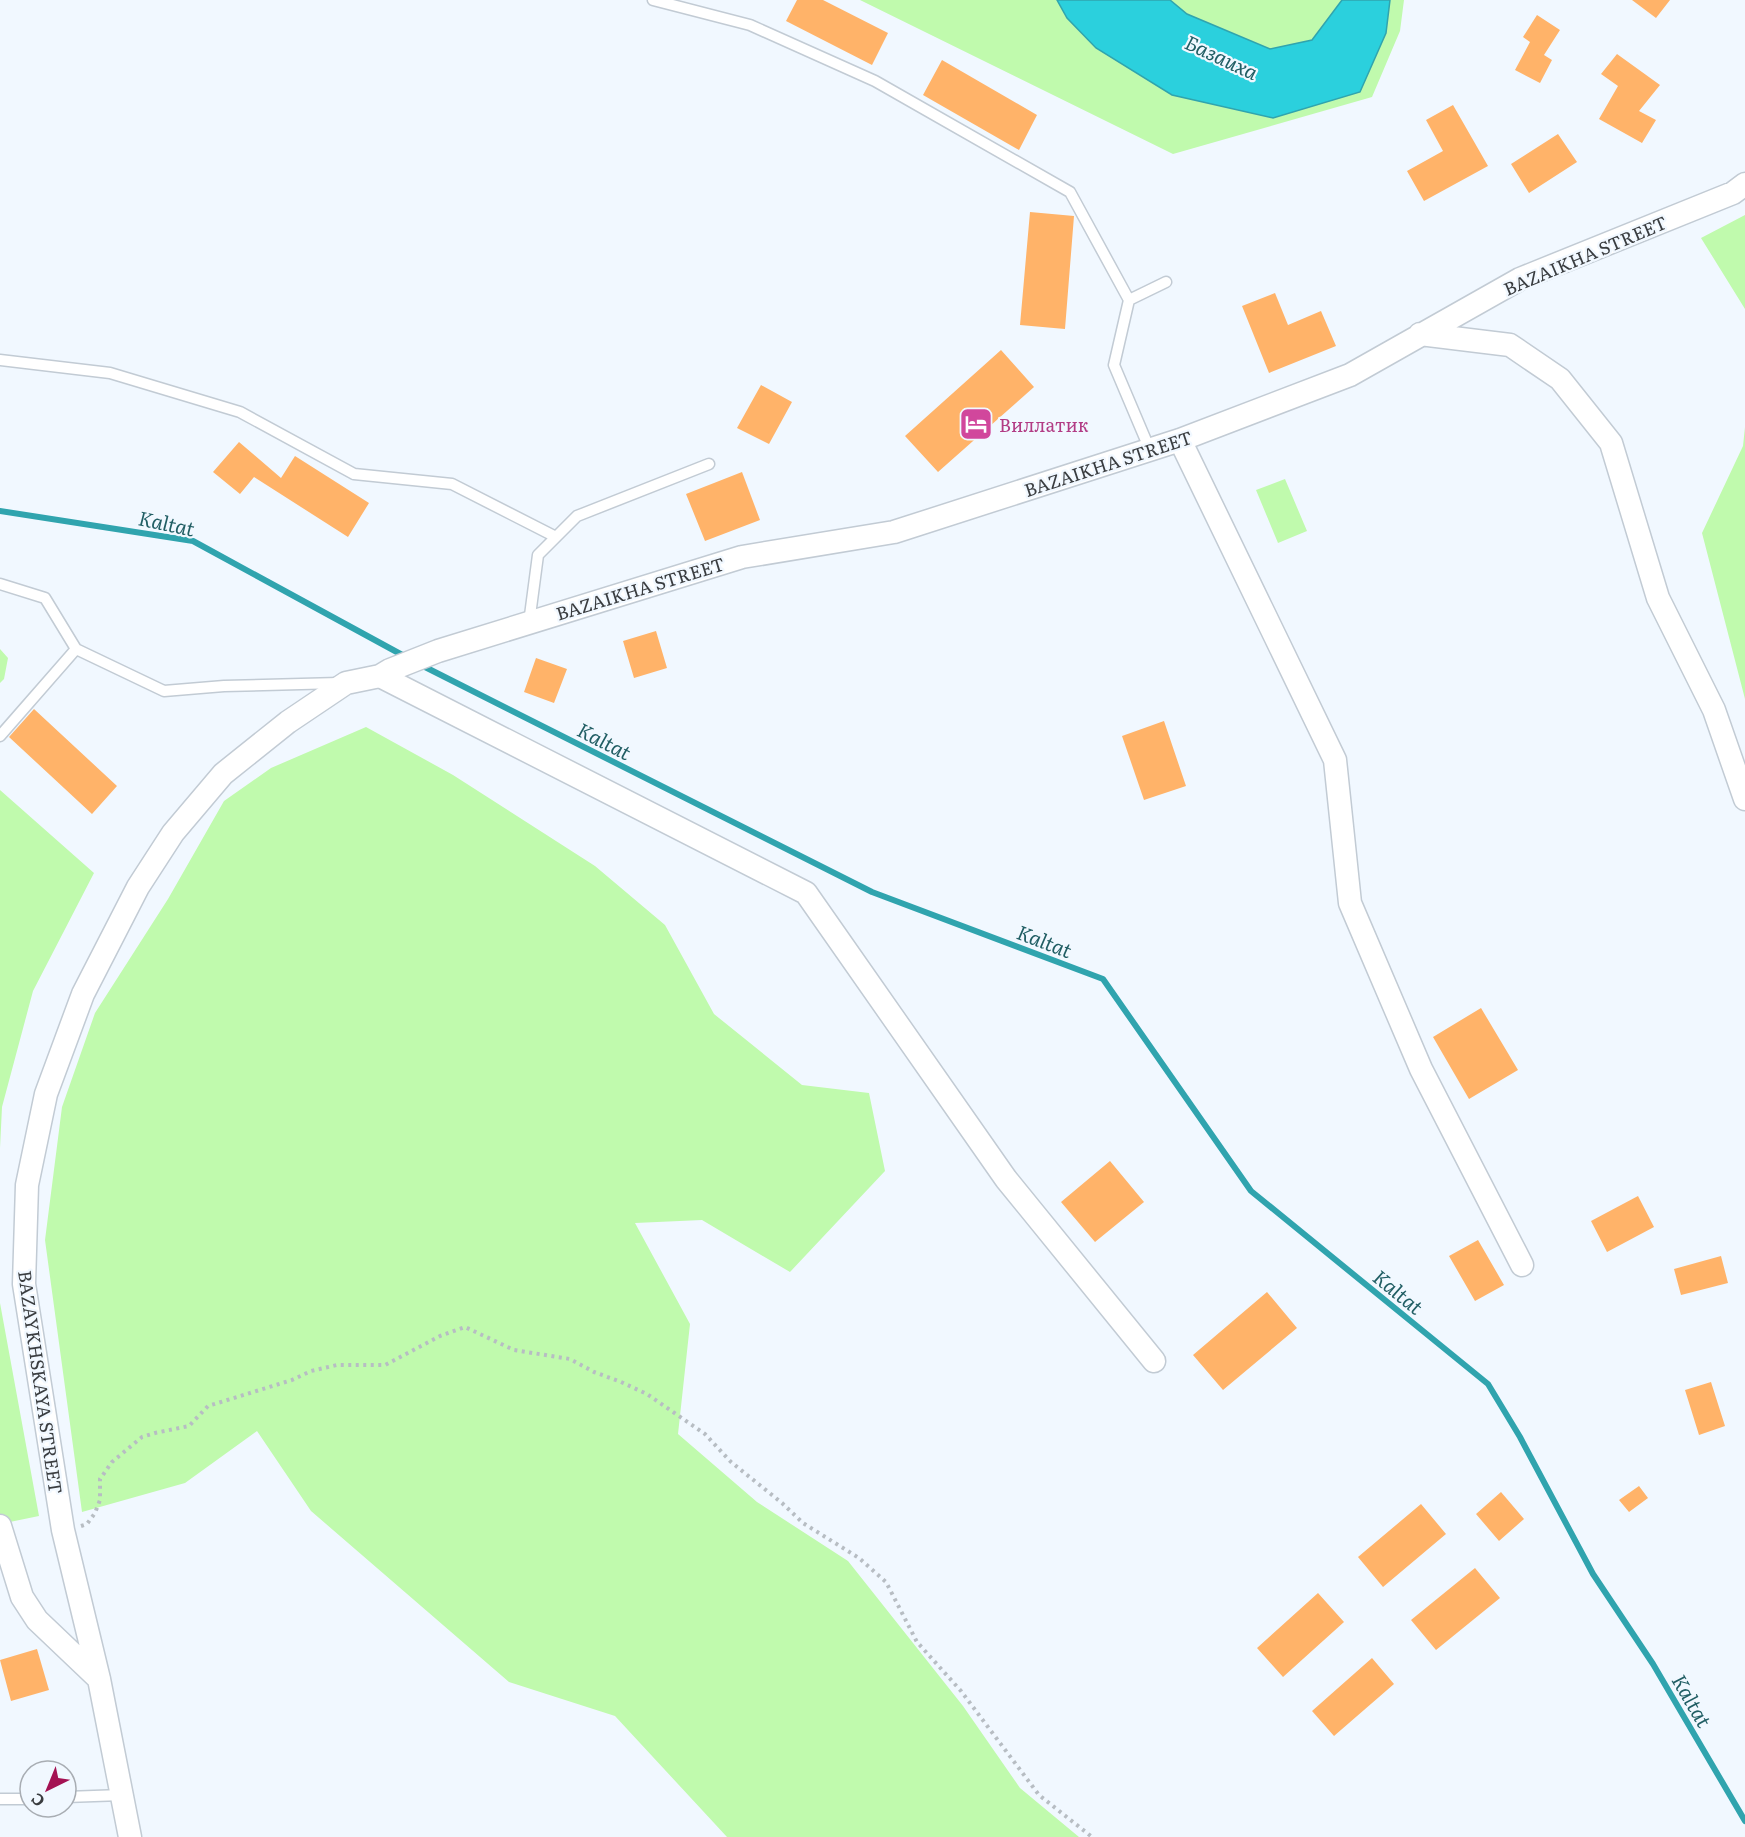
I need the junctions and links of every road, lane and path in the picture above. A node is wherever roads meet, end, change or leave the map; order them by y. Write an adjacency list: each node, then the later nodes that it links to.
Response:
1 (653, 0): 4 (lane)
2 (1745, 184): 5 (street, BAZAIKHA STREET)
3 (1166, 282): 4 (lane)
4 (1129, 300): 8 (lane)
5 (1420, 334): 7 (street, BAZAIKHA STREET); 17 (street)
6 (0, 360): 10 (lane)
7 (1180, 440): 8 (street, BAZAIKHA STREET); 18 (street)
8 (1150, 450): 12 (street, BAZAIKHA STREET)
9 (709, 464): 10 (lane)
10 (556, 537): 12 (lane)
11 (0, 584): 13 (lane)
12 (529, 623): 14 (street, BAZAIKHA STREET)
13 (76, 649): 15 (lane); 16 (lane)
14 (385, 673): 15 (street, BAZAYKHSKAYA STREET); 19 (street)
15 (346, 683): 21 (street, BAZAYKHSKAYA STREET)
16 (0, 736)
17 (1745, 798)
18 (1522, 1265)
19 (1154, 1361)
20 (0, 1526): 22 (street)
21 (63, 1530): 22 (street, BAZAYKHSKAYA STREET); 28 (path)
22 (99, 1678): 23 (street, BAZAYKHSKAYA STREET)
23 (122, 1796): 24 (lane); 27 (street, BAZAYKHSKAYA STREET)
24 (78, 1797)
25 (18, 1799): 26 (lane)
26 (0, 1800)
27 (130, 1837)
28 (1092, 1837)

